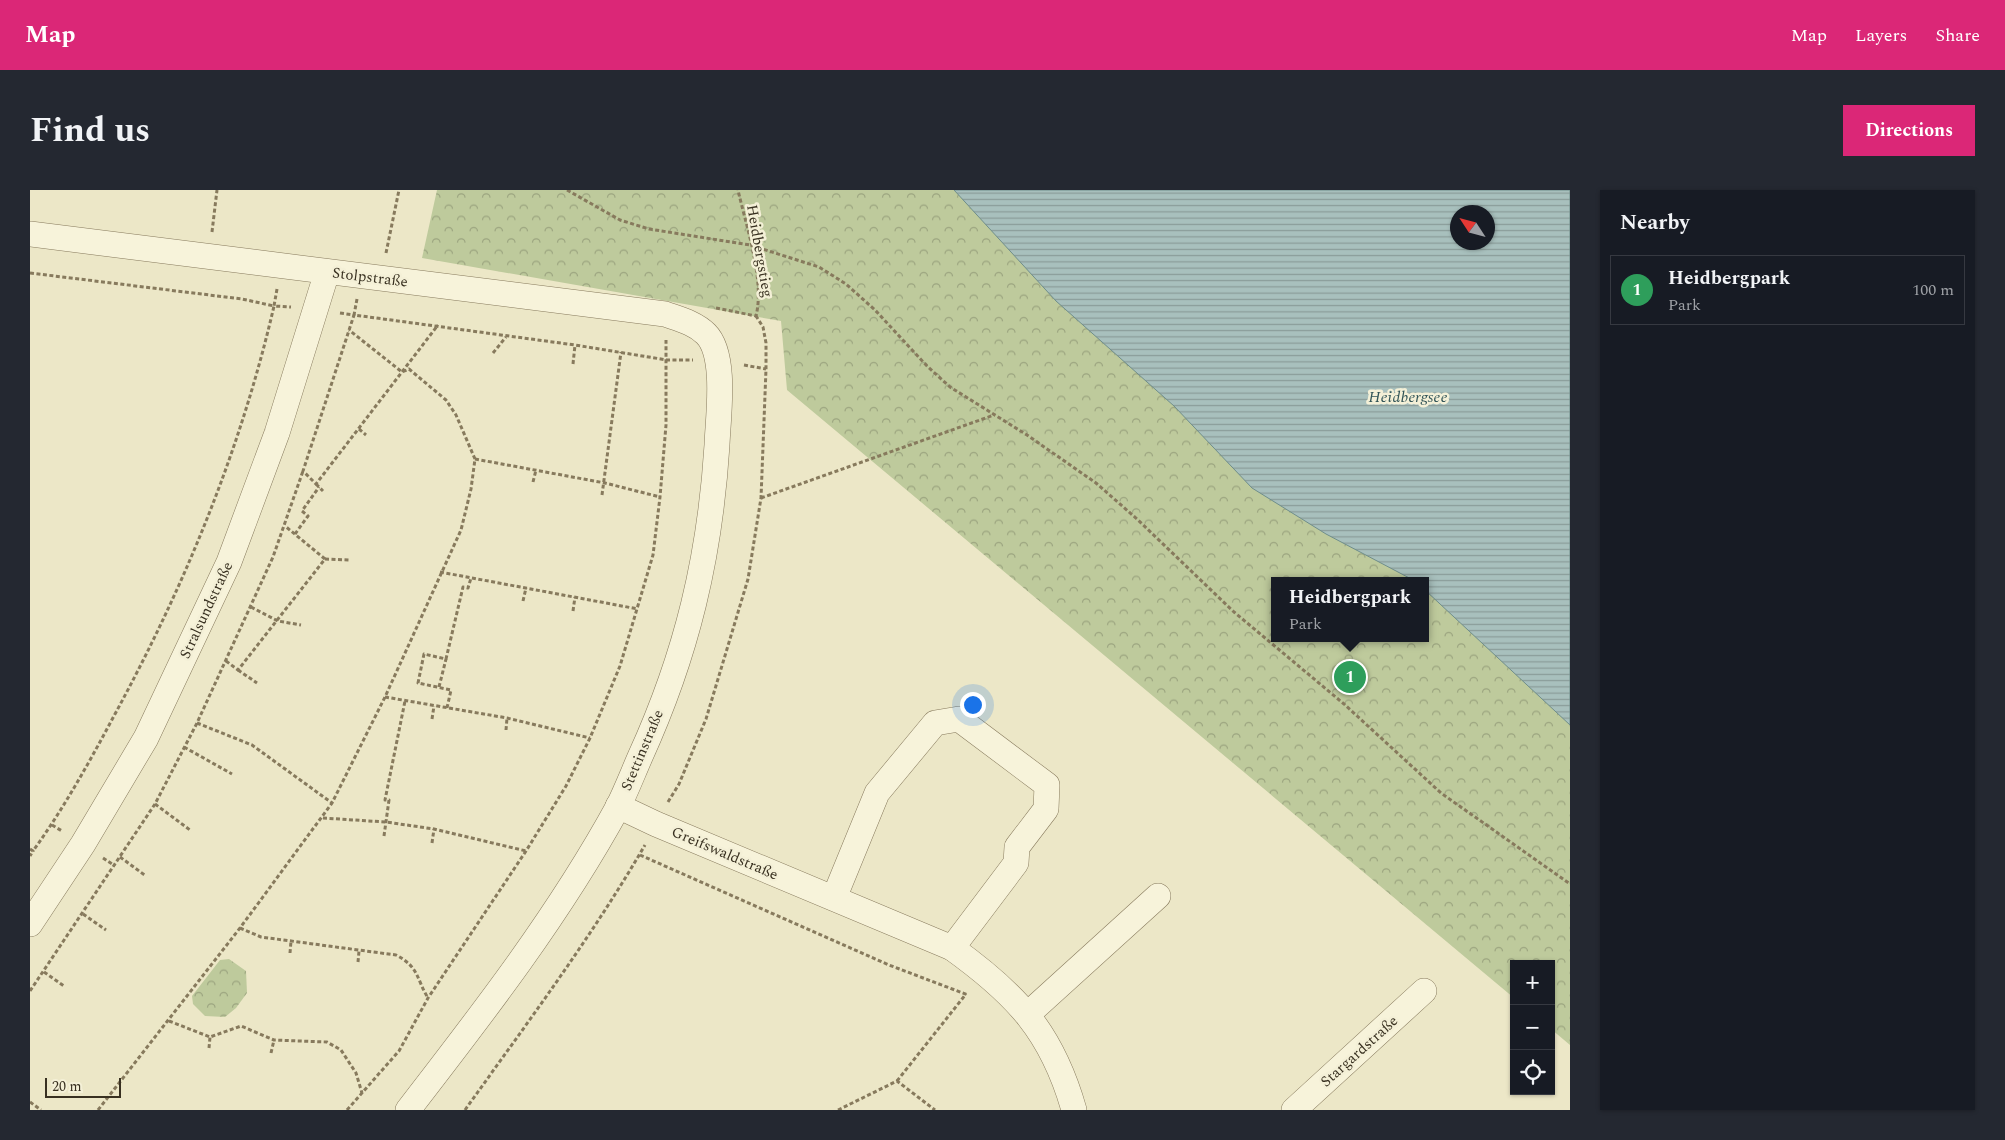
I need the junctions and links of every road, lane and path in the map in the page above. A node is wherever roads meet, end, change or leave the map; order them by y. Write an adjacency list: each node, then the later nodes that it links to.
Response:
1 (217, 190): 6 (path)
2 (399, 190): 8 (path)
3 (567, 190): 7 (path)
4 (738, 190): 7 (path, Heidbergstieg)
5 (30, 234): 9 (street, Stolpstraße)
6 (212, 234)
7 (750, 245): 18 (path, Heidbergstieg); 32 (path)
8 (385, 256)
9 (280, 267): 10 (street, Stolpstraße); 13 (path)
10 (328, 272): 12 (street, Stolpstraße); 15 (street, Stralsundstraße)
11 (30, 273): 13 (path)
12 (362, 277): 16 (street, Stolpstraße); 17 (path)
13 (274, 306): 15 (path); 87 (path)
14 (712, 308): 18 (path, Heidbergstieg)
15 (315, 309): 17 (path); 96 (street, Stralsundstraße)
16 (665, 314): 21 (street, Stolpstraße); 26 (path)
17 (354, 315): 19 (path); 20 (path)
18 (756, 316): 30 (path)
19 (438, 325): 22 (path); 31 (path)
20 (349, 330): 31 (path); 37 (path)
21 (706, 334): 79 (street, Stettinstraße)
22 (507, 336): 23 (path); 25 (path)
23 (575, 345): 24 (path); 28 (path)
24 (621, 352): 26 (path); 39 (path)
25 (493, 353)
26 (667, 360): 27 (path); 44 (path)
27 (674, 360)
28 (573, 364)
29 (738, 364): 30 (path)
30 (766, 369): 45 (path)
31 (402, 372): 33 (path); 35 (path)
32 (995, 415): 45 (path); 93 (path)
33 (359, 430): 34 (path); 40 (path)
34 (366, 435)
35 (475, 458): 36 (path); 50 (path)
36 (536, 470): 38 (path); 39 (path)
37 (302, 471): 40 (path); 46 (path)
38 (533, 482)
39 (605, 483): 43 (path); 44 (path)
40 (316, 484): 41 (path)
41 (320, 487): 42 (path); 47 (path)
42 (323, 490)
43 (602, 495)
44 (660, 497): 56 (path)
45 (761, 498): 78 (path)
46 (285, 526): 47 (path); 55 (path)
47 (295, 534): 48 (path)
48 (325, 559): 49 (path); 58 (path)
49 (349, 560)
50 (440, 572): 51 (path); 65 (path)
51 (471, 578): 52 (path); 60 (path)
52 (526, 588): 53 (path); 54 (path)
53 (575, 598): 56 (path); 57 (path)
54 (523, 601)
55 (251, 607): 58 (path); 61 (path)
56 (638, 609): 73 (path)
57 (573, 611)
58 (278, 621): 59 (path); 62 (path)
59 (301, 625)
60 (446, 659): 64 (path); 64 (path)
61 (226, 661): 62 (path); 71 (path)
62 (238, 670): 63 (path)
63 (257, 683)
64 (440, 688): 68 (path)
65 (385, 697): 66 (path); 76 (path)
66 (405, 701): 67 (path); 81 (path)
67 (434, 706): 68 (path); 70 (path)
68 (447, 708): 69 (path)
69 (507, 718): 72 (path); 73 (path)
70 (432, 719)
71 (197, 723): 74 (path); 76 (path)
72 (506, 730)
73 (590, 738): 88 (path)
74 (184, 747): 75 (path); 77 (path)
75 (232, 774)
76 (332, 803): 80 (path)
77 (155, 804): 83 (path); 91 (path)
78 (667, 805)
79 (618, 806): 95 (street, Greifswaldstraße); 126 (street, Stettinstraße)
80 (322, 818): 81 (path); 98 (path)
81 (386, 822): 82 (path); 84 (path)
82 (434, 829): 86 (path); 88 (path)
83 (190, 830)
84 (384, 836)
85 (647, 842): 89 (path)
86 (432, 843)
87 (32, 850): 90 (path)
88 (526, 851): 112 (path)
89 (640, 855): 111 (path); 127 (path)
90 (30, 856)
91 (120, 857): 92 (path); 97 (path)
92 (146, 876)
93 (1570, 884)
94 (1158, 896): 114 (street)
95 (834, 898): 101 (street, Greifswaldstraße); 101 (street)
96 (34, 908)
97 (83, 914): 99 (path); 105 (path)
98 (240, 928): 100 (path); 115 (path)
99 (106, 930)
100 (291, 941): 102 (path); 103 (path)
101 (952, 948): 114 (street, Greifswaldstraße)
102 (359, 951): 104 (path); 112 (path)
103 (290, 953)
104 (358, 962)
105 (44, 972): 107 (path); 108 (path)
106 (30, 979): 107 (path)
107 (36, 983): 109 (path)
108 (64, 986)
109 (30, 991)
110 (1424, 991): 131 (street, Stargardstraße)
111 (966, 994): 113 (path); 120 (path)
112 (428, 998): 121 (path)
113 (974, 999)
114 (1028, 1014): 130 (street, Greifswaldstraße)
115 (168, 1020): 116 (path); 124 (path)
116 (210, 1036): 117 (path); 118 (path)
117 (274, 1040): 119 (path); 121 (path)
118 (209, 1048)
119 (272, 1053)
120 (897, 1081): 128 (path); 129 (path)
121 (362, 1093): 125 (path)
122 (30, 1102): 123 (path)
123 (41, 1110)
124 (98, 1110)
125 (347, 1110)
126 (408, 1110)
127 (465, 1110)
128 (838, 1110)
129 (935, 1110)
130 (1074, 1110)
131 (1294, 1110)

